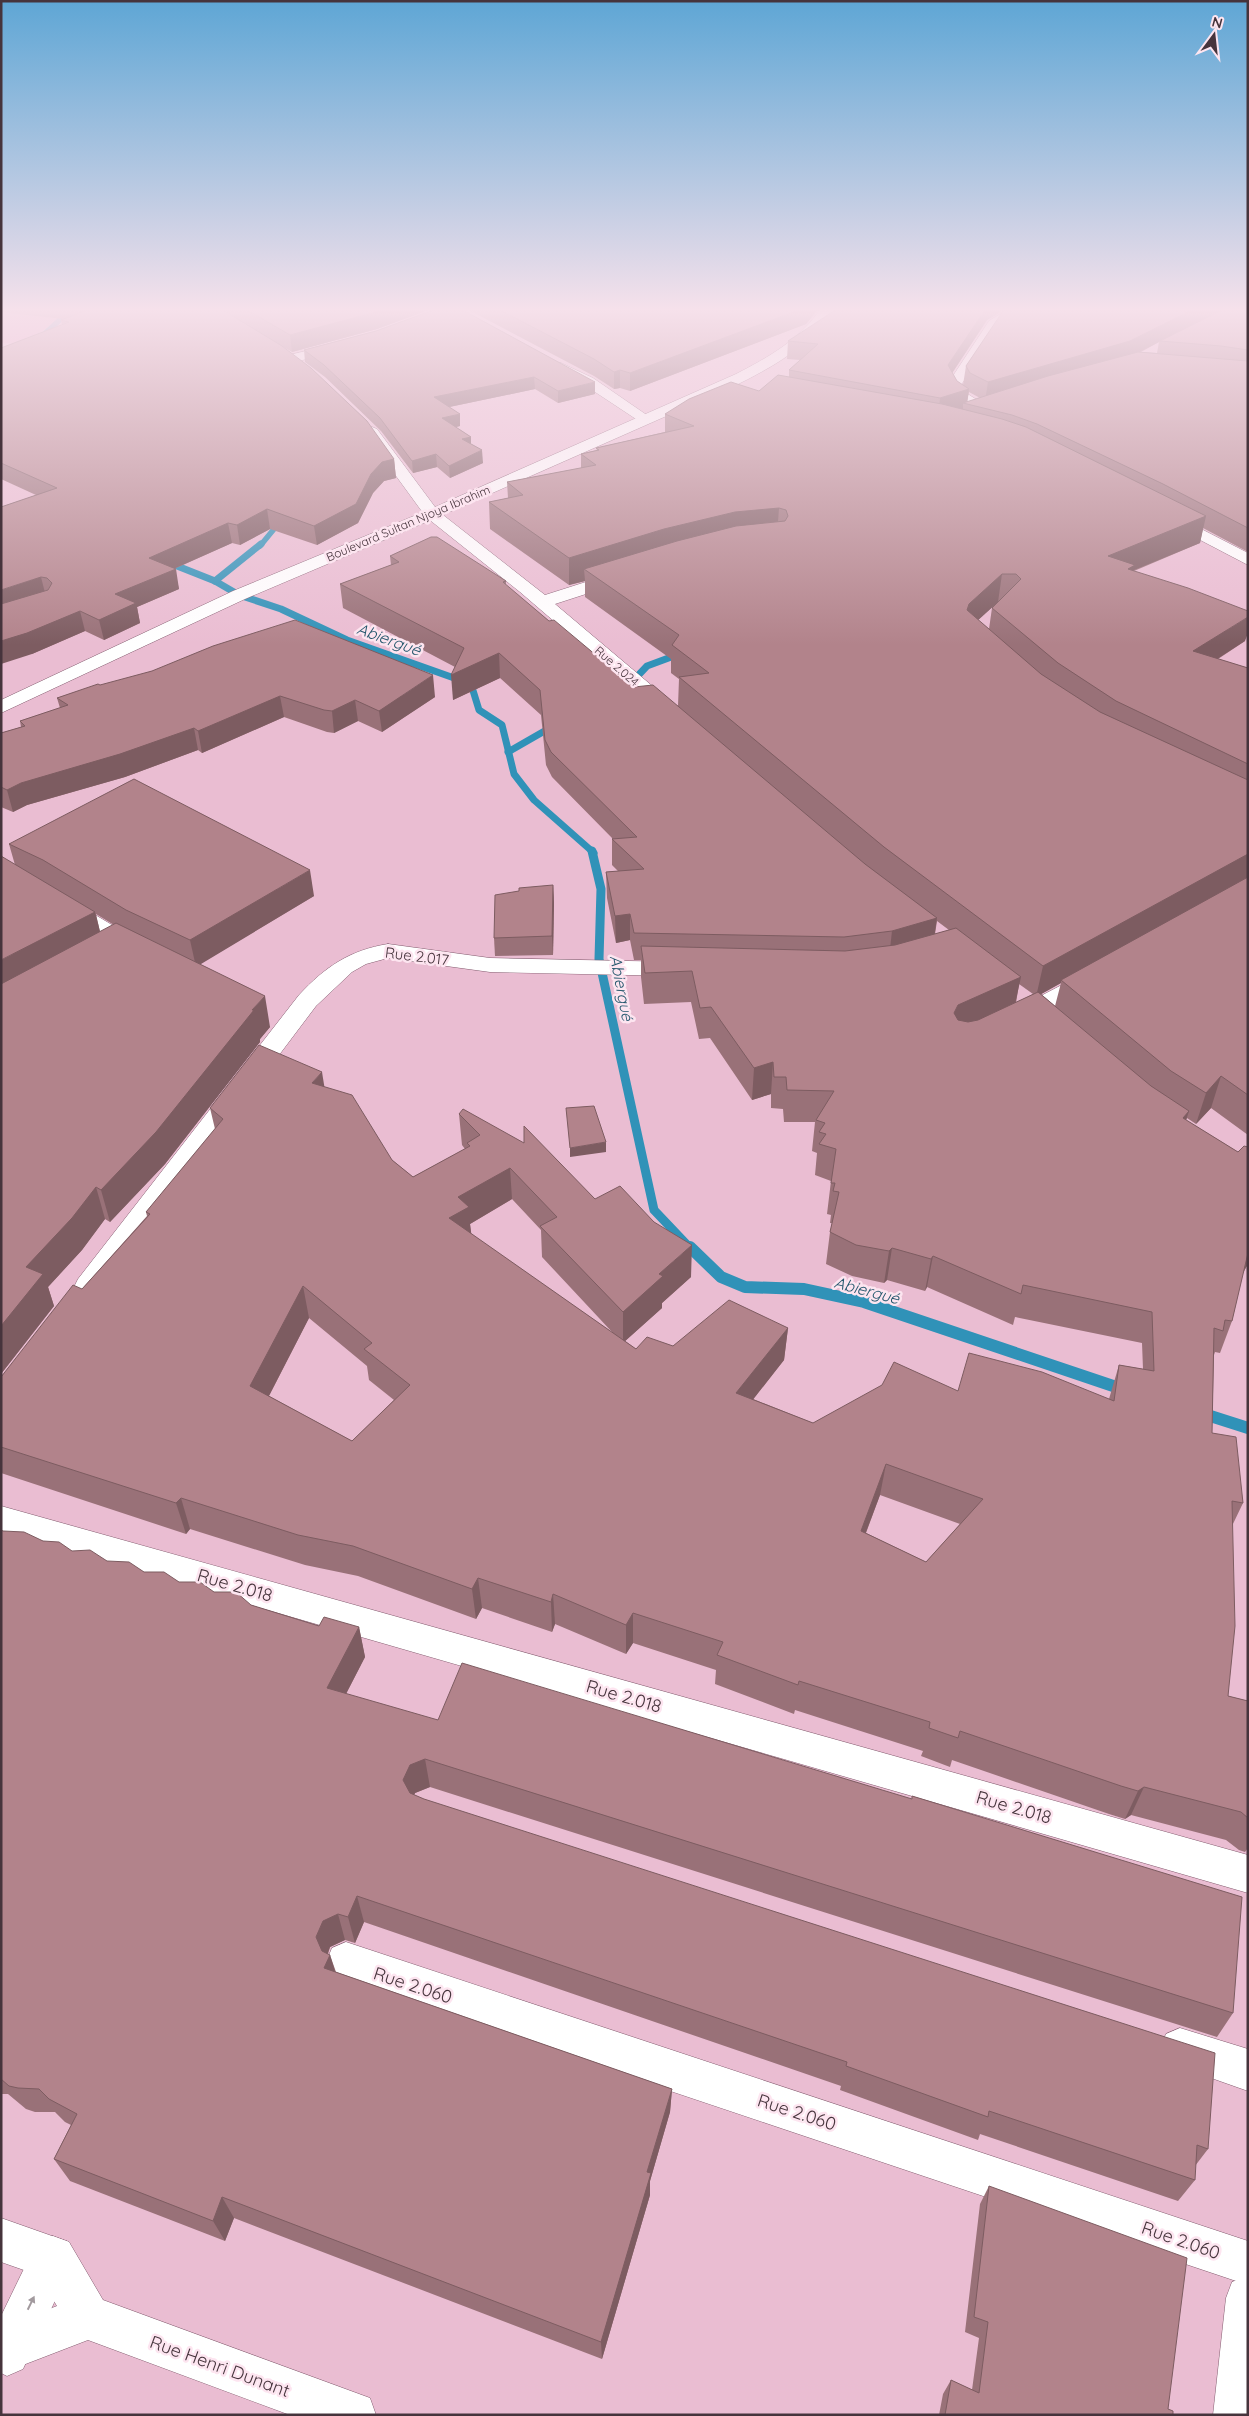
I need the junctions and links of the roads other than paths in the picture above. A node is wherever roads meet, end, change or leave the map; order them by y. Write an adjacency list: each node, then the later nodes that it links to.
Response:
1 (647, 420): 4 (street, Boulevard Sultan Njoya Ibrahim)
2 (361, 422): 4 (street, Rue 2.024)
3 (1152, 509): 5 (street)
4 (432, 514): 7 (street, Rue 2.024); 8 (street, Boulevard Sultan Njoya Ibrahim)
5 (1248, 560)
6 (634, 573): 7 (street)
7 (543, 602): 9 (street, Rue 2.024)
8 (1, 707)
9 (687, 726)
10 (1, 872): 11 (street)
11 (159, 960)
12 (1112, 967): 15 (street)
13 (703, 969): 17 (street, Rue 2.017)
14 (1013, 994): 15 (street)
15 (1042, 1016): 16 (street)
16 (994, 1029)
17 (73, 1306)
18 (1, 1519): 19 (street, Rue 2.018)
19 (1248, 1874)
20 (346, 1962): 25 (street, Rue 2.060)
21 (1144, 2037): 22 (street)
22 (1248, 2070)
23 (3, 2244): 24 (street)
24 (53, 2258): 27 (street); 28 (street, one-way to 24)
25 (1248, 2263)
26 (1248, 2298): 30 (street)
27 (88, 2317): 28 (street); 29 (street, Rue Henri Dunant)
28 (4, 2352)
29 (352, 2415)
30 (1236, 2415)

